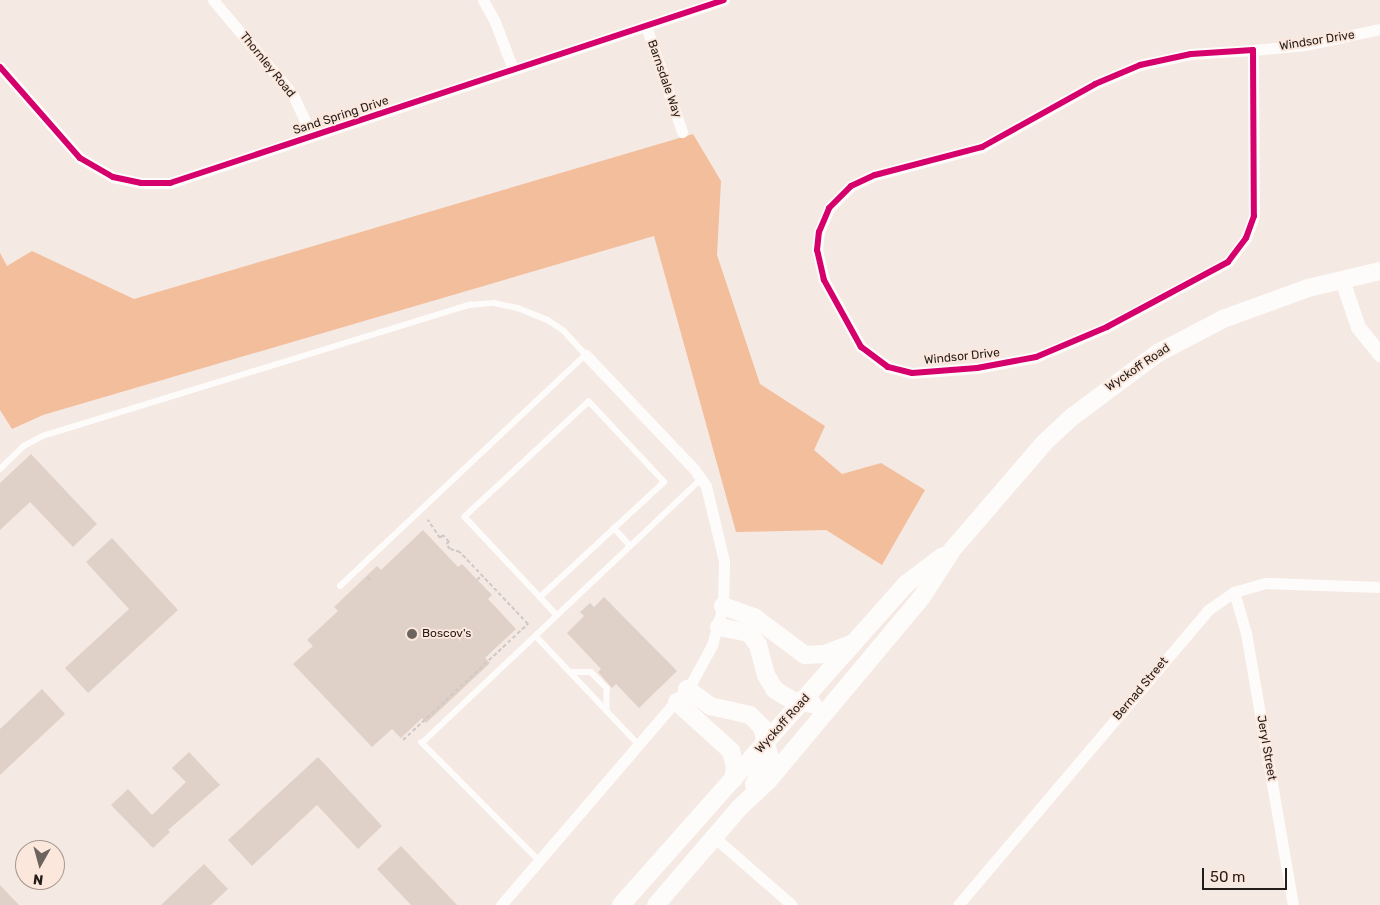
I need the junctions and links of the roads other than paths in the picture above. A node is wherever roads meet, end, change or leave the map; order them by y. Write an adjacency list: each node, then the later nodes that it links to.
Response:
1 (213, 0): 10 (street, Thornley Road)
2 (483, 0): 8 (street)
3 (724, 0): 4 (street, Sand Spring Drive)
4 (646, 26): 8 (street, Sand Spring Drive); 9 (street, Barnsdale Way)
5 (1380, 29): 6 (street, Windsor Drive)
6 (1253, 50): 6 (street, Windsor Drive)
7 (0, 68): 10 (street, Sand Spring Drive)
8 (514, 69): 10 (street, Sand Spring Drive)
9 (682, 132)
10 (312, 136)
11 (1380, 271): 12 (main road, Wyckoff Road)
12 (1342, 280): 13 (street); 19 (main road, Wyckoff Road)
13 (1380, 354)
14 (586, 355): 15 (lane); 16 (street); 20 (lane)
15 (0, 469)
16 (702, 478): 18 (lane); 24 (street)
17 (614, 528): 18 (lane); 23 (lane); 23 (lane)
18 (630, 545): 25 (lane)
19 (952, 550): 28 (main road, Wyckoff Road); 31 (main road, Wyckoff Road)
20 (341, 586)
21 (1380, 587): 22 (street, Bernad Street)
22 (1234, 592): 44 (street, Bernad Street); 45 (street, Jeryl Street)
23 (540, 597): 25 (lane)
24 (723, 606): 26 (street); 28 (main road)
25 (557, 616): 27 (lane)
26 (719, 627): 30 (street); 32 (main road)
27 (536, 636): 29 (lane); 39 (lane)
28 (853, 643): 32 (main road, Wyckoff Road)
29 (570, 672): 33 (lane); 33 (lane)
30 (682, 696): 34 (main road); 35 (street); 36 (main road)
31 (837, 698): 32 (main road); 37 (main road, Wyckoff Road)
32 (802, 703): 34 (main road, Wyckoff Road)
33 (606, 711): 35 (lane)
34 (768, 742): 36 (main road, Wyckoff Road); 37 (main road)
35 (639, 746): 39 (street)
36 (733, 780): 41 (main road, Wyckoff Road)
37 (739, 808): 38 (main road, Wyckoff Road)
38 (714, 837): 42 (main road, Wyckoff Road); 43 (street)
39 (540, 862): 40 (street)
40 (501, 905)
41 (621, 905)
42 (656, 905)
43 (792, 905)
44 (958, 905)
45 (1293, 905)

